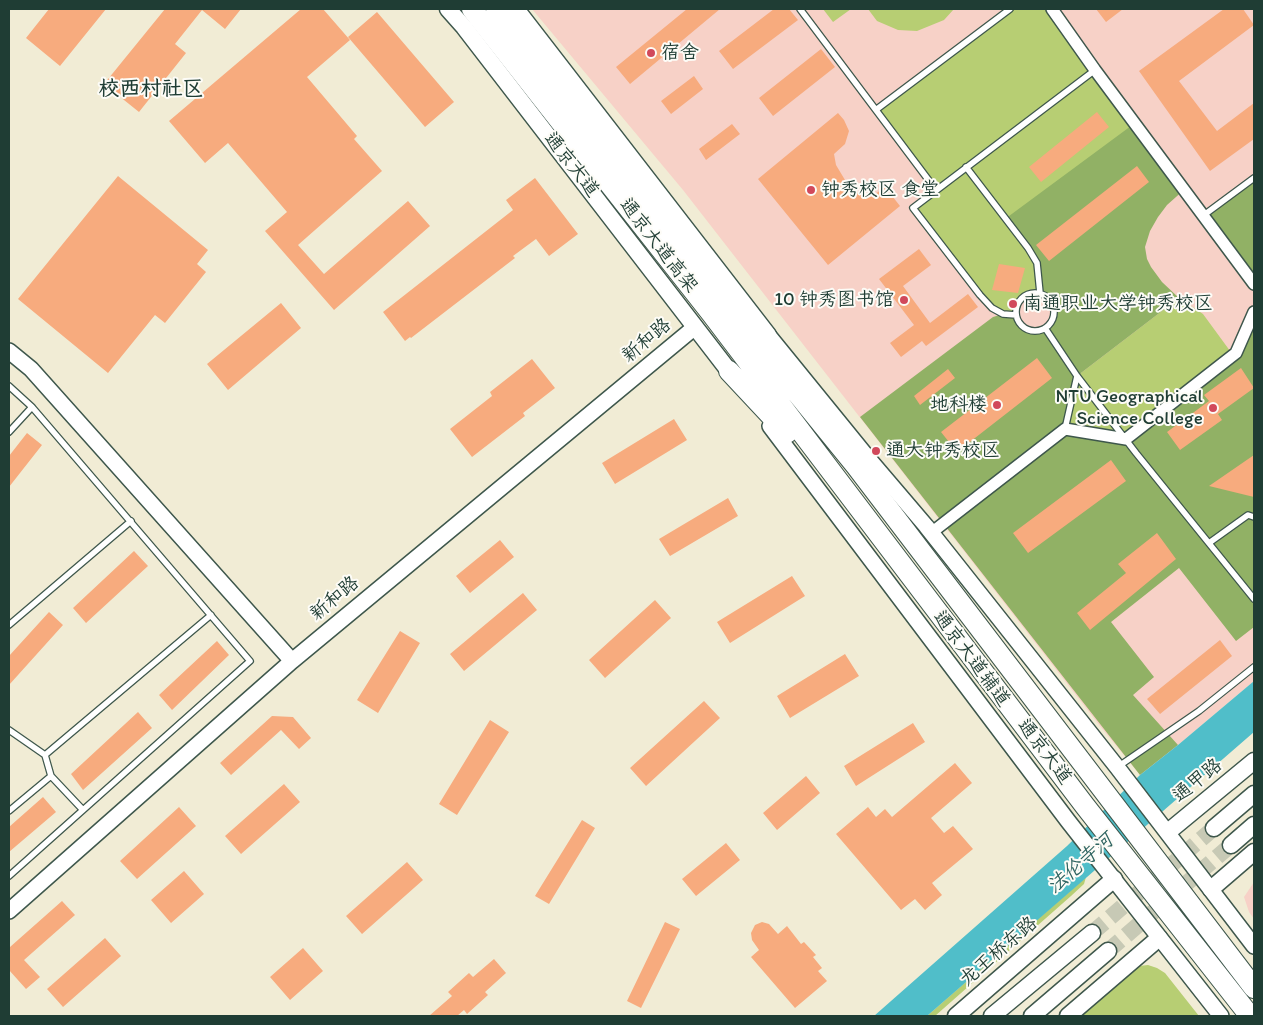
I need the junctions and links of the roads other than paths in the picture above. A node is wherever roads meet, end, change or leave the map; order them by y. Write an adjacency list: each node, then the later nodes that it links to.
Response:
1 (448, 9): 19 (main road, 通京大道)
2 (472, 9): 13 (highway, 通京大道高架)
3 (496, 9): 13 (highway, 通京大道高架)
4 (516, 9): 21 (main road)
5 (800, 9): 9 (lane)
6 (1010, 9): 9 (lane)
7 (1052, 9): 8 (street)
8 (1095, 70): 10 (lane); 14 (street)
9 (877, 109): 12 (lane)
10 (966, 167): 12 (lane); 16 (lane)
11 (1254, 178): 14 (lane)
12 (936, 190): 18 (lane)
13 (642, 211): 30 (highway, 通京大道高架); 31 (highway, 通京大道高架)
14 (1204, 215): 15 (street)
15 (1254, 284)
16 (1040, 293): 18 (lane); 20 (lane)
17 (1254, 312): 29 (street)
18 (1016, 315): 20 (lane)
19 (695, 327): 23 (main road, 通京大道); 39 (street, 新和路)
20 (1045, 328): 24 (lane)
21 (768, 335): 30 (highway); 34 (street)
22 (9, 351): 39 (street)
23 (728, 371): 31 (highway); 55 (street, 通京大道辅道)
24 (1077, 376): 27 (lane); 29 (lane)
25 (9, 386): 26 (lane)
26 (32, 407): 28 (lane); 33 (lane)
27 (1065, 429): 29 (street); 34 (street)
28 (9, 432)
29 (1126, 439): 35 (lane)
30 (856, 466): 62 (highway, 通京大道)
31 (840, 485): 68 (highway, 通京大道)
32 (1254, 517): 35 (lane)
33 (130, 521): 37 (lane); 38 (lane)
34 (932, 533): 44 (street)
35 (1209, 543): 36 (lane)
36 (1254, 599)
37 (211, 615): 42 (lane); 47 (lane)
38 (9, 626)
39 (292, 660): 57 (street, 新和路)
40 (1254, 667): 44 (lane)
41 (9, 730): 42 (lane)
42 (45, 755): 45 (lane)
43 (1254, 761): 50 (main road, 通甲路)
44 (1120, 771): 50 (street)
45 (51, 776): 47 (lane); 48 (lane)
46 (1254, 794): 51 (main road)
47 (83, 810): 54 (lane)
48 (9, 811)
49 (1254, 825): 52 (main road)
50 (1164, 828): 56 (street)
51 (1214, 828)
52 (1231, 845)
53 (1254, 852): 56 (main road)
54 (9, 876)
55 (1112, 876): 59 (street, 通京大道辅道); 63 (main road, 龙王桥东路)
56 (1211, 889): 60 (street)
57 (9, 912)
58 (1092, 933): 64 (main road)
59 (1160, 938): 66 (main road); 67 (street, 通京大道辅道)
60 (1254, 946)
61 (1108, 951): 65 (main road)
62 (1254, 988)
63 (956, 1016)
64 (992, 1016)
65 (1032, 1016)
66 (1068, 1016)
67 (1221, 1016)
68 (1250, 1016)

